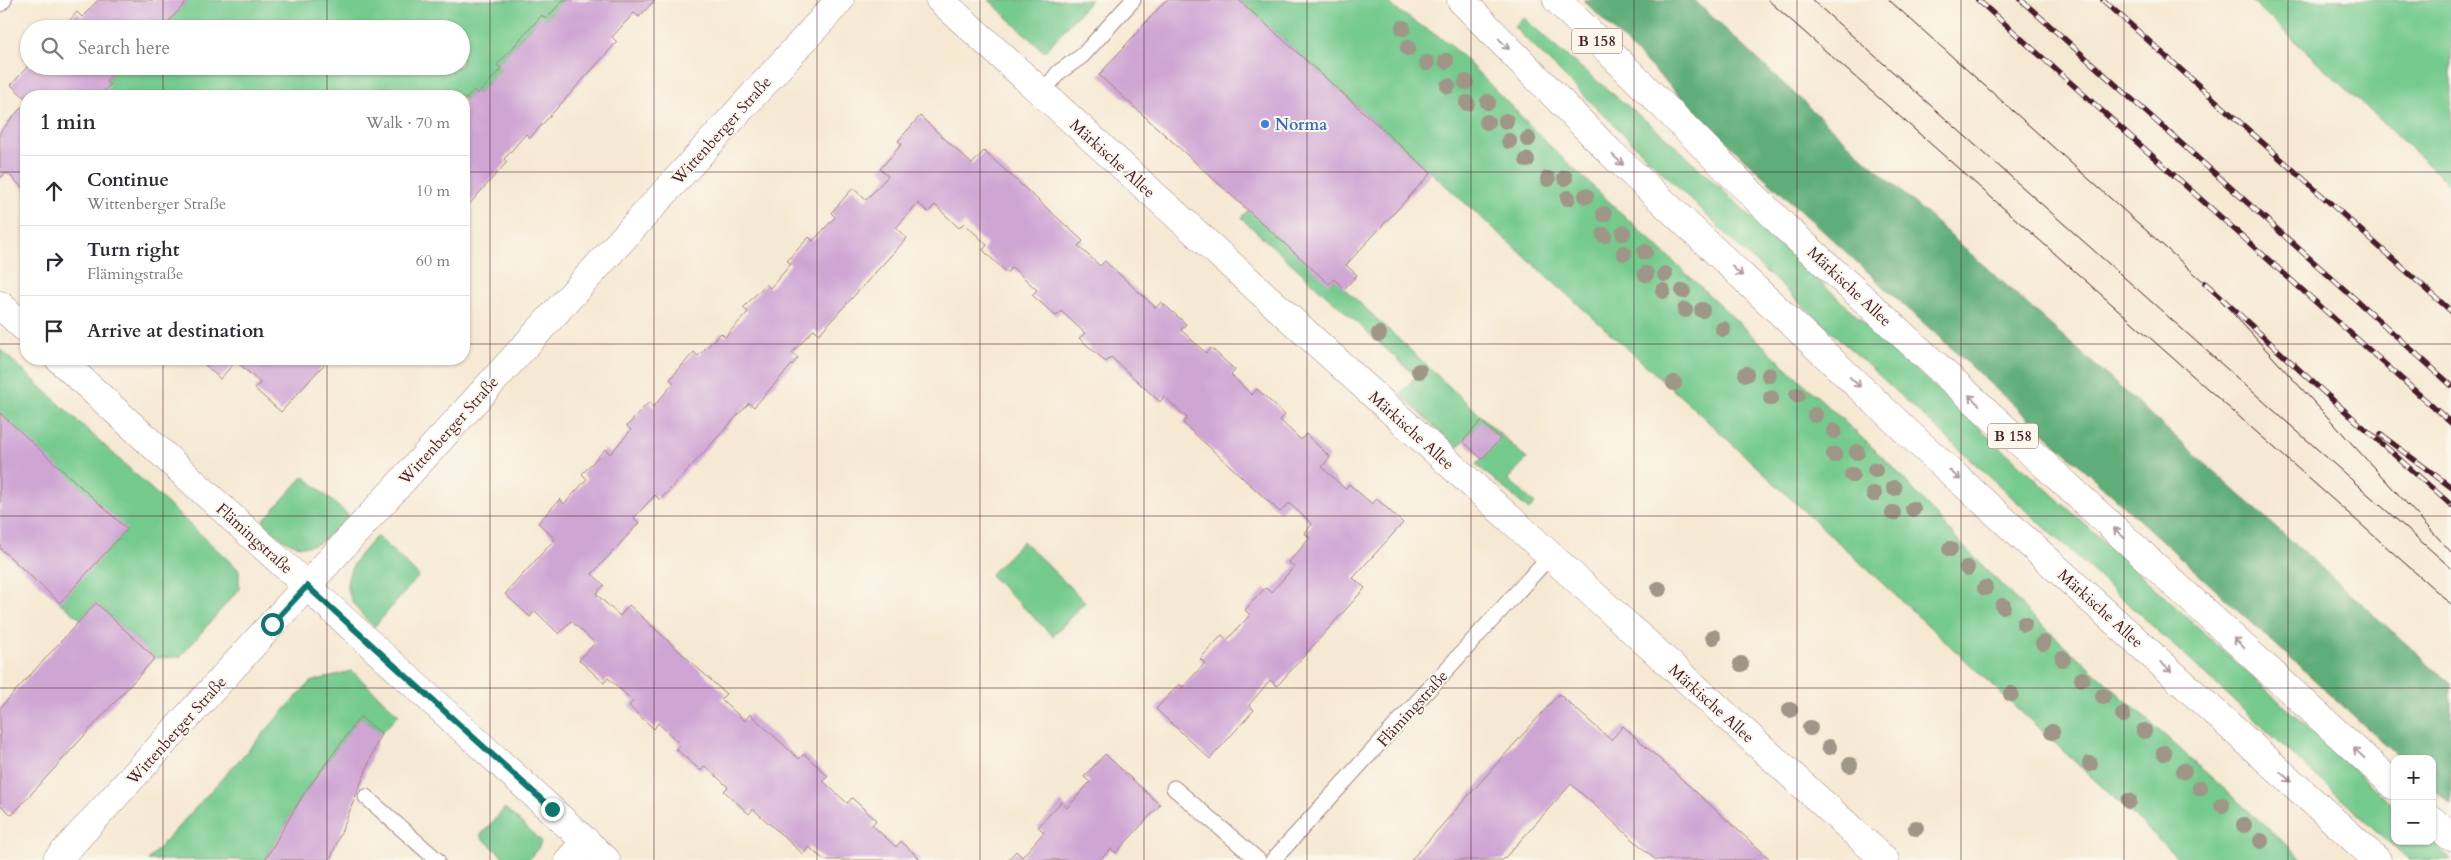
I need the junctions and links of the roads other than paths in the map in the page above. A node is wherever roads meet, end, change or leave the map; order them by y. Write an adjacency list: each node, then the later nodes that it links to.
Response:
1 (4, 0): 7 (lane)
2 (840, 0): 13 (street, Wittenberger Straße)
3 (940, 0): 8 (street, Märkische Allee)
4 (1133, 0): 8 (lane)
5 (1461, 0): 26 (street, Märkische Allee, one-way to 26)
6 (1558, 0): 14 (street, Märkische Allee / B 158, one-way to 6)
7 (0, 4)
8 (1042, 93): 12 (street, Märkische Allee)
9 (0, 305): 10 (street)
10 (20, 323)
11 (66, 365): 13 (street, Flämingstraße)
12 (1550, 556): 24 (lane, Flämingstraße); 25 (street, Märkische Allee)
13 (307, 586): 19 (street, Flämingstraße); 20 (street, Wittenberger Straße)
14 (2391, 782)
15 (1174, 788): 23 (lane)
16 (366, 797): 21 (lane)
17 (2436, 824): 18 (street)
18 (2451, 838)
19 (578, 850): 22 (street, Flämingstraße)
20 (57, 860)
21 (437, 860)
22 (606, 860)
23 (1258, 860)
24 (1273, 860)
25 (1885, 860)
26 (2377, 860)

